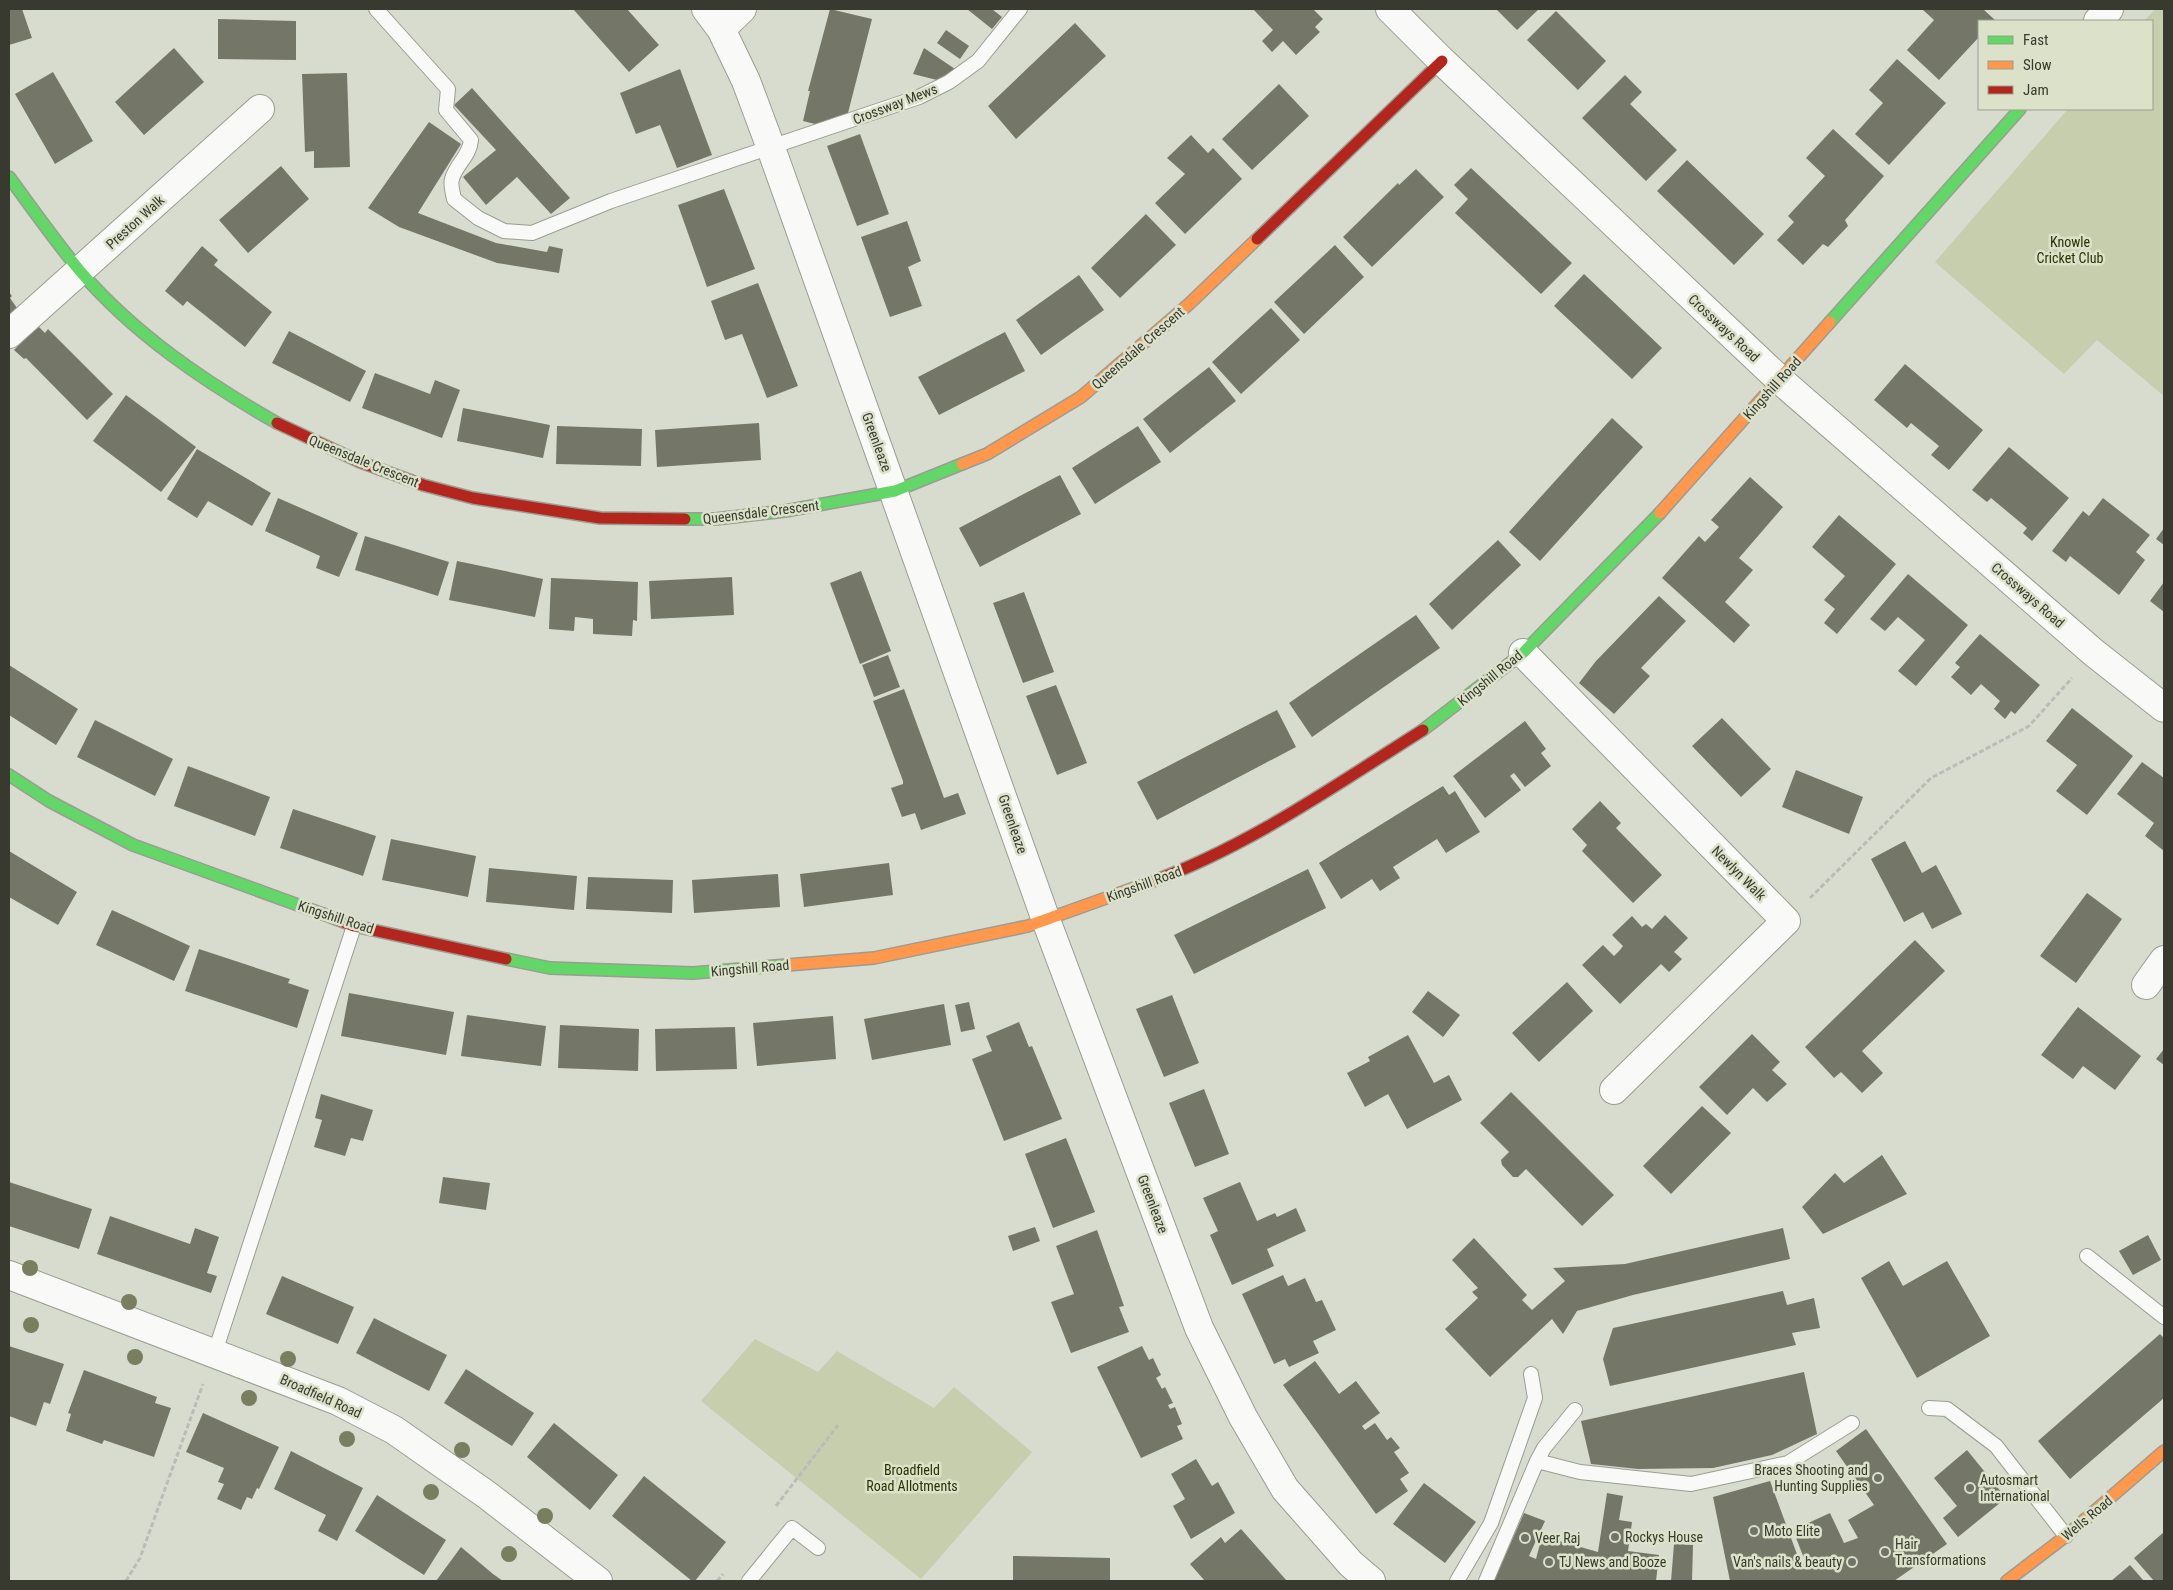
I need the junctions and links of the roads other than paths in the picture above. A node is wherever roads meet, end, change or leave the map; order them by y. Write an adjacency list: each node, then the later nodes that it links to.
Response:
1 (376, 9): 11 (lane, Crossway Mews)
2 (742, 9): 6 (street)
3 (1020, 9): 11 (lane, Crossway Mews)
4 (1390, 9): 8 (street, Crossways Road)
5 (2109, 9): 7 (street)
6 (713, 19): 11 (street, Greenleaze)
7 (2099, 20)
8 (1442, 61): 15 (street, Crossways Road); 16 (main road, Queensdale Crescent)
9 (260, 109): 13 (street, Preston Walk)
10 (2019, 110): 15 (main road, Kingshill Road)
11 (771, 148): 16 (street, Greenleaze)
12 (9, 177): 13 (main road, Queensdale Crescent)
13 (80, 271): 14 (street, Preston Walk); 16 (main road, Queensdale Crescent)
14 (9, 334)
15 (1780, 380): 17 (main road, Kingshill Road); 18 (street, Crossways Road)
16 (895, 491): 20 (street, Greenleaze)
17 (1523, 653): 20 (main road, Kingshill Road); 24 (street, Newlyn Walk)
18 (2164, 708)
19 (9, 774): 21 (main road, Kingshill Road)
20 (1046, 920): 21 (main road, Kingshill Road); 39 (street, Greenleaze)
21 (354, 926): 28 (lane)
22 (2164, 960): 23 (street)
23 (2146, 985)
24 (1614, 1090)
25 (2087, 1256): 27 (lane)
26 (9, 1275): 28 (street, Broadfield Road)
27 (2164, 1317)
28 (215, 1352): 37 (street, Broadfield Road)
29 (1531, 1374): 40 (lane)
30 (1929, 1408): 35 (lane)
31 (1575, 1410): 34 (lane)
32 (1852, 1423): 34 (lane)
33 (2164, 1451): 35 (main road, Wells Road)
34 (1536, 1461): 41 (lane)
35 (2066, 1536): 42 (main road, Wells Road)
36 (818, 1548): 38 (lane)
37 (598, 1581)
38 (749, 1581)
39 (1371, 1581)
40 (1457, 1581)
41 (1486, 1581)
42 (2007, 1581)

